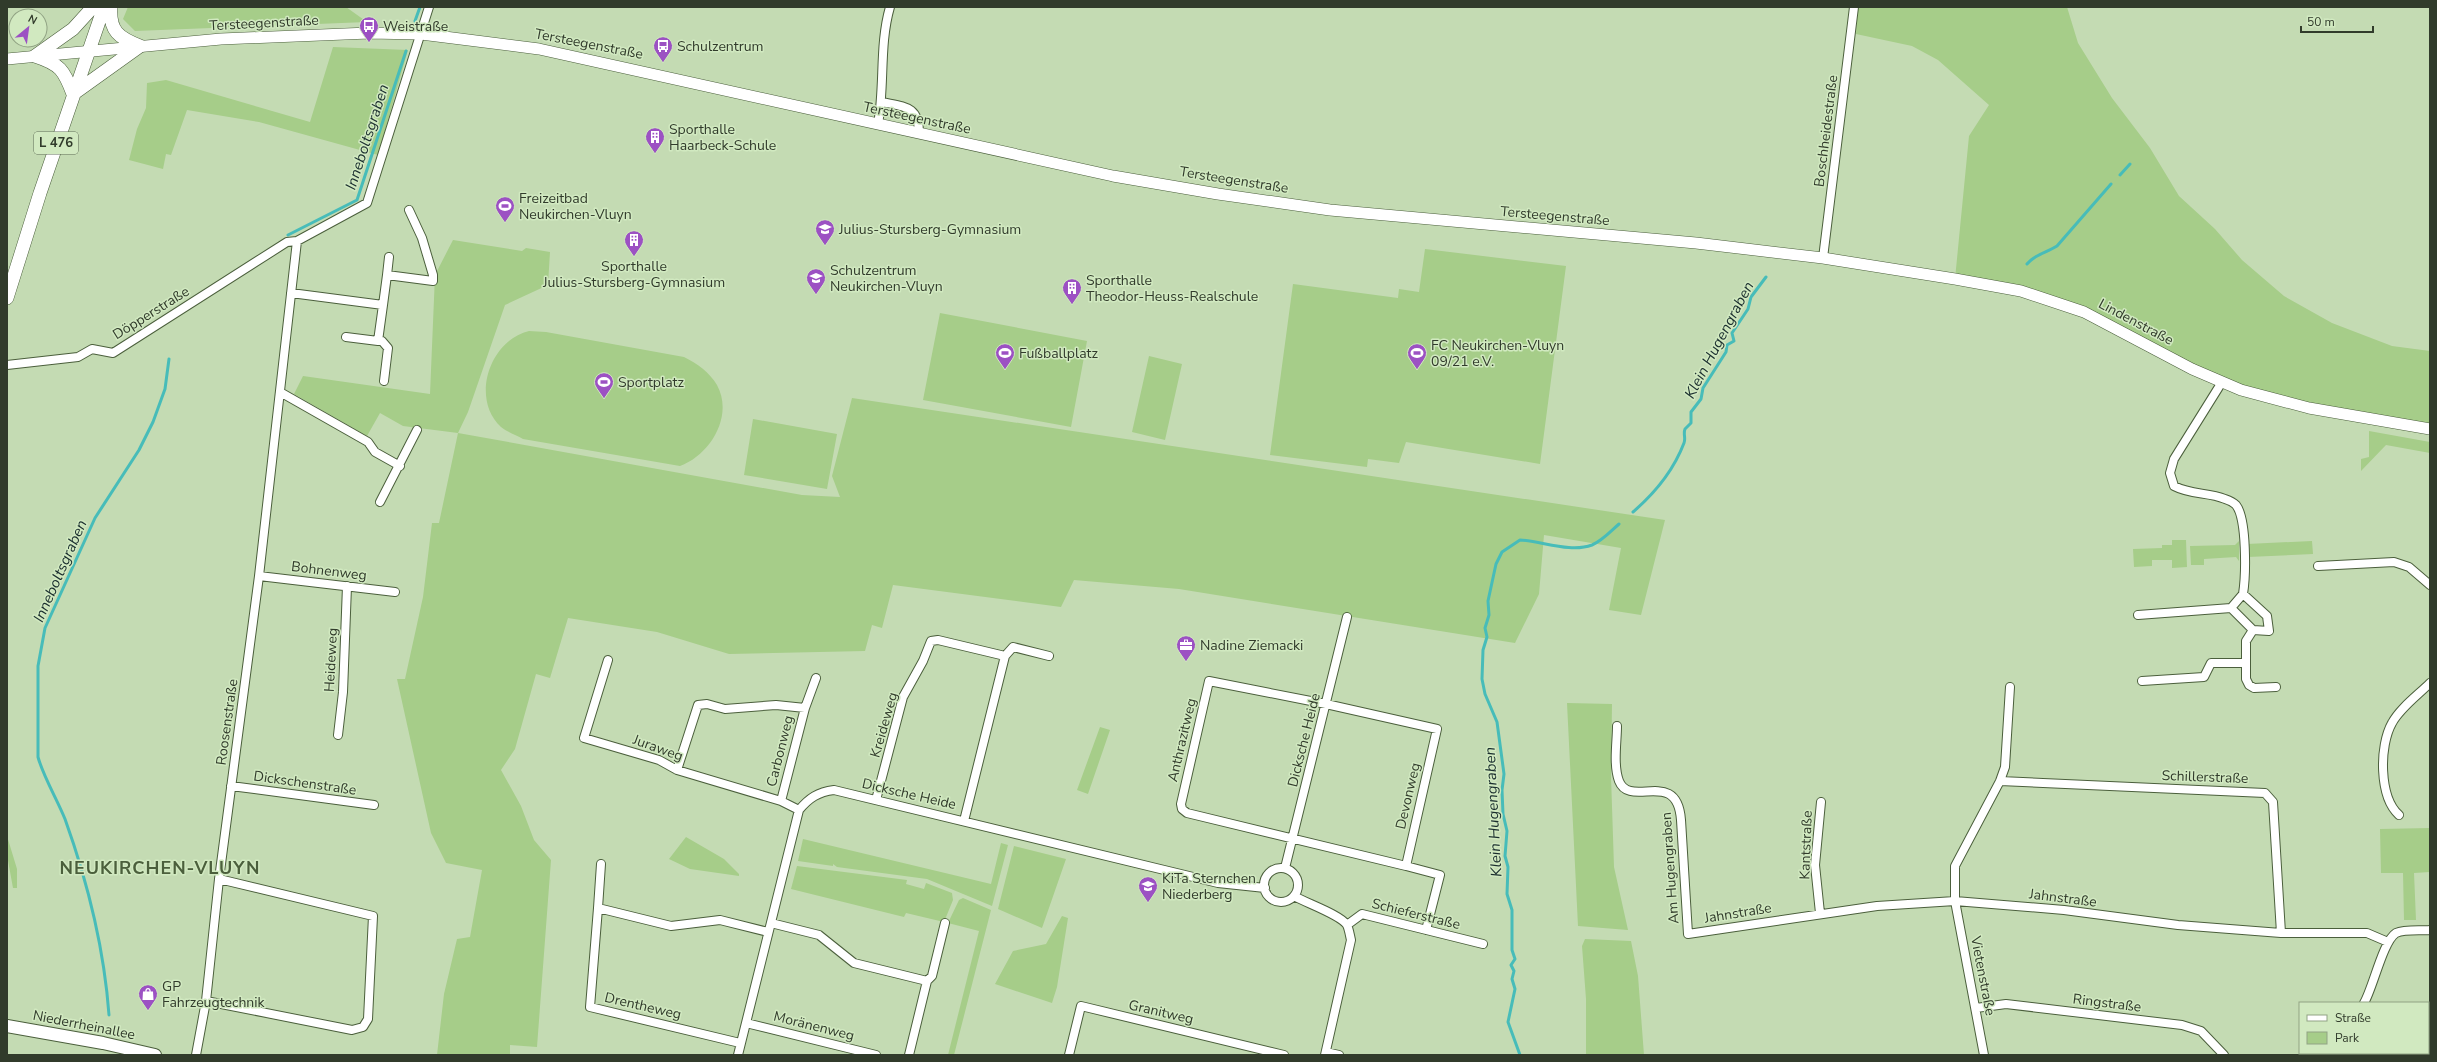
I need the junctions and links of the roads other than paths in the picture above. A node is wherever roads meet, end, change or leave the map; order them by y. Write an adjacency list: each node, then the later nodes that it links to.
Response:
1 (93, 7): 10 (main road)
2 (104, 7): 9 (main road, L 476)
3 (111, 7): 8 (main road)
4 (430, 7): 7 (street)
5 (890, 7): 13 (street)
6 (1854, 7): 19 (street, Boschheidestraße)
7 (421, 34): 8 (street, Tersteegenstraße); 14 (street, Tersteegenstraße); 17 (street)
8 (140, 46): 9 (street, Tersteegenstraße); 12 (main road)
9 (87, 50): 10 (street, Tersteegenstraße); 12 (main road, L 476)
10 (35, 56): 11 (street, Tersteegenstraße); 12 (main road)
11 (7, 59)
12 (73, 94): 22 (main road, L 476)
13 (882, 102): 14 (street); 15 (street)
14 (878, 124): 15 (street, Tersteegenstraße)
15 (919, 133): 19 (street, Tersteegenstraße)
16 (409, 210): 20 (street)
17 (297, 241): 21 (street, Roosenstraße); 26 (street, Döpperstraße)
18 (389, 257): 20 (street)
19 (1823, 258): 28 (street, Lindenstraße)
20 (387, 275): 23 (street)
21 (290, 293): 23 (street); 29 (street, Roosenstraße)
22 (7, 298)
23 (383, 305): 25 (street)
24 (346, 337): 25 (street)
25 (378, 341): 27 (street)
26 (7, 365)
27 (384, 381)
28 (2222, 382): 30 (street, Lindenstraße); 39 (street)
29 (280, 392): 32 (street); 35 (street, Roosenstraße)
30 (2430, 429)
31 (417, 430): 32 (street)
32 (400, 466): 33 (street)
33 (380, 502)
34 (2318, 566): 37 (street)
35 (259, 576): 36 (street, Bohnenweg); 59 (street, Roosenstraße)
36 (347, 586): 38 (street, Bohnenweg); 56 (street, Heideweg)
37 (2430, 586)
38 (395, 592)
39 (2242, 594): 40 (street); 43 (street)
40 (2230, 608): 41 (street); 43 (street)
41 (2138, 615)
42 (1347, 617): 53 (street, Dicksche Heide)
43 (2253, 630): 47 (street)
44 (1005, 656): 45 (street); 60 (street, Kreideweg); 66 (street)
45 (1049, 656)
46 (608, 660): 57 (street, Juraweg)
47 (2245, 662): 49 (street); 51 (street)
48 (816, 678): 54 (street, Carbonweg)
49 (2142, 681)
50 (2430, 683): 65 (street)
51 (2276, 686)
52 (2010, 687): 58 (street)
53 (1326, 704): 67 (street, Dicksche Heide); 67 (street, Anthrazitweg); 69 (street, Devonweg)
54 (805, 708): 57 (street, Carbonweg); 61 (street, Carbonweg)
55 (1617, 726): 84 (street, Am Hugengraben)
56 (338, 735)
57 (677, 770): 61 (street, Juraweg)
58 (2000, 781): 74 (street); 83 (street, Schillerstraße)
59 (231, 786): 63 (street, Dickschenstraße); 71 (street, Roosenstraße)
60 (876, 800): 64 (street, Dicksche Heide); 66 (street, Dicksche Heide)
61 (782, 801): 64 (street, Juraweg)
62 (1821, 802): 76 (street, Kantstraße)
63 (374, 805)
64 (799, 810): 77 (street)
65 (2399, 815)
66 (964, 821): 72 (street, Dicksche Heide)
67 (1292, 838): 69 (street); 70 (street, Dicksche Heide)
68 (601, 864): 75 (street, Drentheweg)
69 (1406, 866): 80 (street)
70 (1285, 868): 72 (street); 73 (street)
71 (219, 879): 88 (street, Roosenstraße); 88 (street)
72 (1265, 888): 73 (street)
73 (1294, 896): 79 (street)
74 (1955, 901): 76 (street, Jahnstraße); 83 (street, Jahnstraße); 90 (street, Vietenstraße)
75 (598, 908): 82 (street); 93 (street, Drentheweg)
76 (1820, 913): 84 (street, Jahnstraße)
77 (770, 923): 82 (street); 87 (street)
78 (945, 923): 87 (street)
79 (1347, 925): 80 (street, Schieferstraße); 94 (street)
80 (1426, 930): 86 (street, Schieferstraße)
81 (2430, 930): 85 (street)
82 (768, 932): 91 (street)
83 (2282, 933): 85 (street, Jahnstraße)
84 (1688, 934)
85 (2388, 942): 89 (street)
86 (1483, 944)
87 (927, 981): 99 (street)
88 (206, 1001): 96 (street, Roosenstraße)
89 (2365, 1002)
90 (1976, 1008): 103 (street, Vietenstraße); 104 (street, Ringstraße)
91 (746, 1023): 93 (street); 98 (street, Moränenweg)
92 (10, 1025): 95 (main road, Niederrheinallee)
93 (740, 1043): 97 (street)
94 (1325, 1053): 102 (street)
95 (155, 1055)
96 (196, 1055)
97 (738, 1055)
98 (876, 1055)
99 (909, 1055)
100 (1069, 1055): 101 (street, Granitweg)
101 (1284, 1055)
102 (1339, 1055)
103 (1984, 1055)
104 (2224, 1055)

